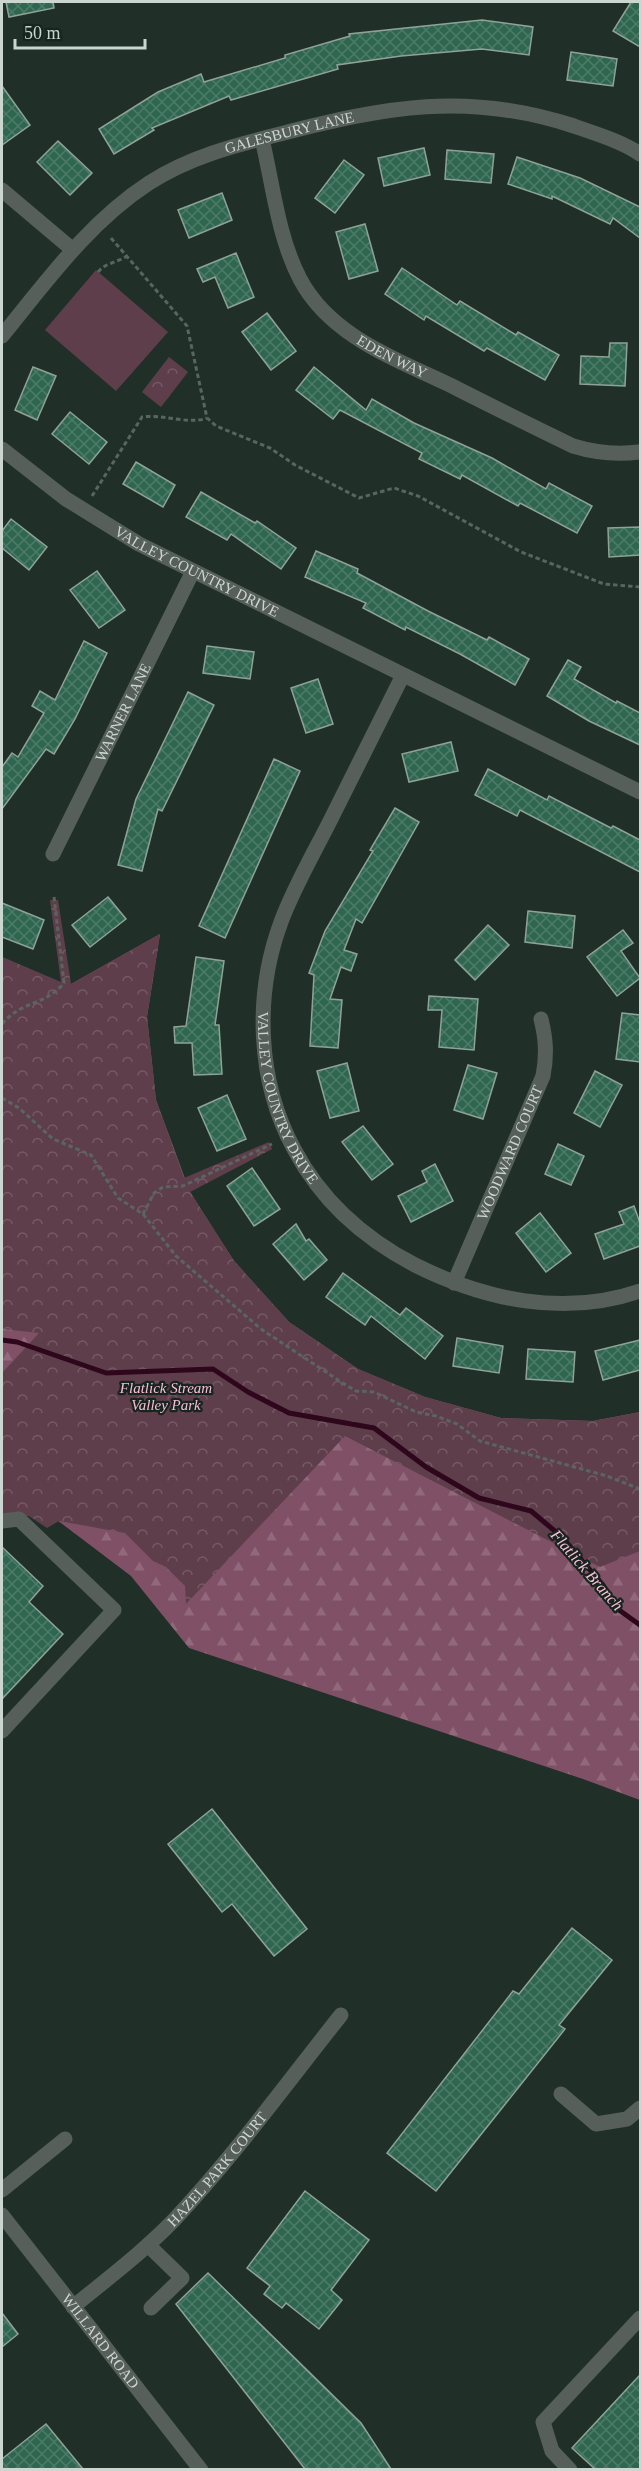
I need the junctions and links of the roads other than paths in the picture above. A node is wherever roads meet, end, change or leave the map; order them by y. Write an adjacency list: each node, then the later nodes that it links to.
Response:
1 (262, 139): 2 (street, GALESBURY LANE); 4 (street, GALESBURY LANE); 7 (street, EDEN WAY)
2 (639, 148)
3 (2, 190): 4 (street)
4 (73, 250): 5 (street, GALESBURY LANE)
5 (2, 336)
6 (2, 449): 8 (street, VALLEY COUNTRY DRIVE)
7 (639, 452)
8 (193, 571): 9 (street, VALLEY COUNTRY DRIVE); 11 (street, WARNER LANE)
9 (402, 675): 10 (street, VALLEY COUNTRY DRIVE); 13 (street, VALLEY COUNTRY DRIVE)
10 (640, 792)
11 (53, 854)
12 (541, 1019): 13 (street, WOODWARD COURT)
13 (454, 1282): 14 (street, VALLEY COUNTRY DRIVE)
14 (640, 1291)
15 (2, 1521): 16 (street)
16 (2, 1731)
17 (341, 2015): 23 (street, HAZEL PARK COURT)
18 (561, 2094): 19 (street)
19 (640, 2108)
20 (65, 2139): 21 (street)
21 (2, 2190)
22 (2, 2215): 24 (street, WILLARD ROAD)
23 (148, 2245): 24 (street, HAZEL PARK COURT); 25 (street)
24 (73, 2307): 27 (street, WILLARD ROAD)
25 (151, 2308)
26 (640, 2318): 28 (street)
27 (201, 2469)
28 (570, 2469)

